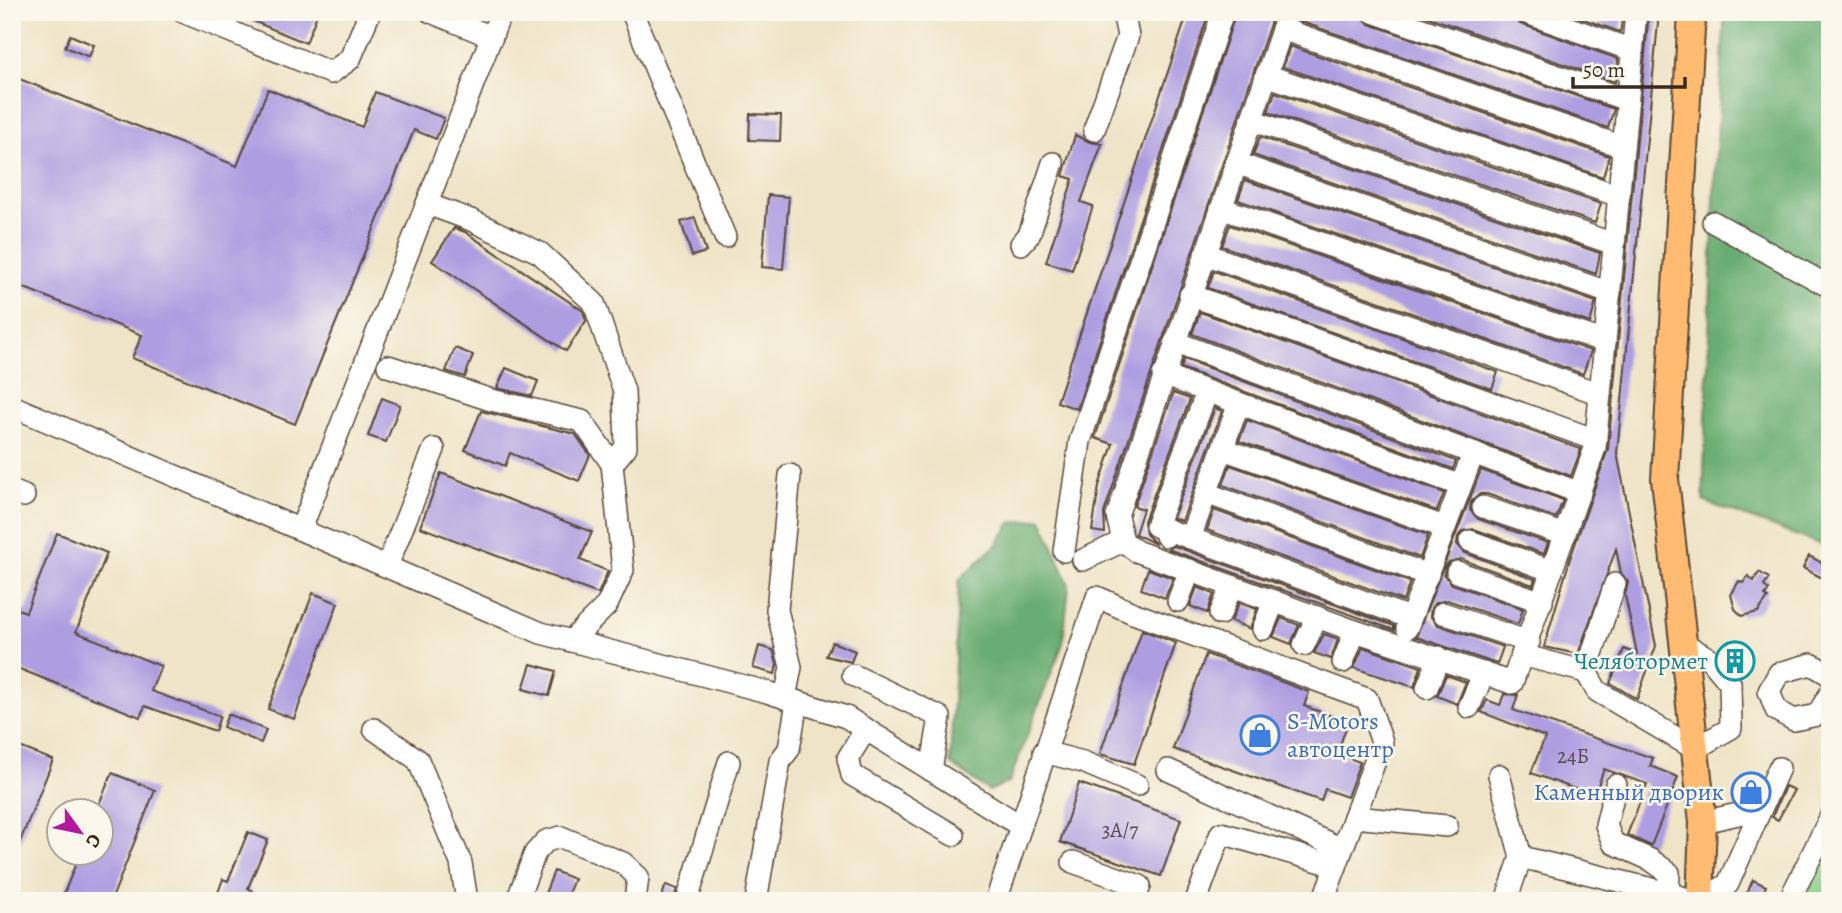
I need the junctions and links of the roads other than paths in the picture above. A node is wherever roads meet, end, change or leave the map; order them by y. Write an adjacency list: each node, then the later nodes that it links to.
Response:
1 (183, 12): 2 (lane)
2 (370, 12)
3 (431, 12): 13 (lane)
4 (501, 12): 13 (lane)
5 (632, 12): 26 (lane)
6 (1123, 12): 18 (lane)
7 (1223, 12): 57 (lane)
8 (1373, 12): 16 (lane)
9 (1524, 12): 14 (lane)
10 (1636, 12): 14 (lane)
11 (1692, 12): 77 (main road)
12 (1285, 21): 15 (lane); 19 (lane)
13 (492, 37): 23 (lane)
14 (1632, 50): 16 (lane)
15 (1266, 75): 17 (lane); 22 (lane)
16 (1628, 100): 19 (lane)
17 (1251, 120): 21 (lane); 28 (lane)
18 (1094, 130)
19 (1623, 147): 22 (lane)
20 (1053, 163): 27 (lane)
21 (1236, 163): 24 (lane); 31 (lane)
22 (1619, 196): 28 (lane)
23 (427, 204): 45 (lane); 54 (lane)
24 (1221, 208): 29 (lane); 34 (lane)
25 (1713, 222): 30 (lane)
26 (725, 237)
27 (1021, 244)
28 (1614, 244): 31 (lane)
29 (1205, 254): 32 (lane); 38 (lane)
30 (1830, 287)
31 (1610, 293): 34 (lane)
32 (1191, 295): 33 (lane); 41 (lane)
33 (1175, 342): 36 (lane); 44 (lane)
34 (1605, 342): 38 (lane)
35 (388, 366): 45 (lane)
36 (1163, 375): 37 (lane); 51 (lane)
37 (1207, 391): 39 (lane); 53 (lane)
38 (1600, 394): 41 (lane)
39 (1238, 404): 43 (lane); 47 (lane)
40 (12, 406): 54 (lane)
41 (1596, 440): 49 (lane)
42 (434, 449): 60 (lane)
43 (1223, 449): 48 (lane); 52 (lane)
44 (1473, 454): 47 (lane); 49 (lane)
45 (612, 464): 76 (lane)
46 (790, 475): 89 (lane)
47 (1460, 485): 52 (lane)
48 (1206, 493): 56 (lane); 64 (lane)
49 (1580, 493): 55 (lane)
50 (1483, 507): 55 (lane)
51 (1117, 516): 53 (lane); 57 (lane)
52 (1444, 527): 64 (lane)
53 (1162, 528): 56 (lane); 59 (lane)
54 (301, 529): 60 (lane)
55 (1565, 536): 62 (lane)
56 (1190, 538): 73 (lane)
57 (1123, 541): 59 (lane)
58 (1469, 541): 62 (lane)
59 (1157, 557): 61 (lane)
60 (387, 566): 76 (lane)
61 (1190, 570): 66 (lane); 67 (lane)
62 (1552, 571): 69 (lane)
63 (1457, 572): 69 (lane)
64 (1428, 575): 73 (lane)
65 (1615, 584): 83 (lane)
66 (1233, 586): 68 (lane); 71 (lane)
67 (1178, 601)
68 (1274, 601): 72 (lane); 74 (lane)
69 (1542, 602): 80 (lane)
70 (1443, 613): 80 (lane)
71 (1220, 614)
72 (1317, 617): 75 (lane); 78 (lane)
73 (1410, 618): 79 (lane)
74 (1263, 629)
75 (1356, 631): 79 (lane); 82 (lane)
76 (572, 641): 89 (lane)
77 (1683, 643): 93 (main road); 93 (lane)
78 (1304, 645)
79 (1402, 646): 81 (lane)
80 (1526, 649): 83 (lane); 84 (lane)
81 (1439, 657): 84 (lane); 87 (lane)
82 (1343, 662)
83 (1586, 672): 93 (lane)
84 (1484, 673): 90 (lane)
85 (853, 675): 97 (lane)
86 (1830, 675): 88 (lane)
87 (1427, 688)
88 (1830, 694)
89 (791, 700): 92 (lane); 117 (lane)
90 (1469, 707)
91 (374, 729): 113 (lane)
92 (866, 729): 97 (lane); 108 (lane)
93 (1695, 749): 105 (main road)
94 (1044, 752): 100 (lane); 103 (lane); 106 (lane)
95 (729, 762): 116 (lane)
96 (1779, 768): 102 (lane)
97 (931, 770): 106 (lane)
98 (1168, 770): 109 (lane)
99 (1499, 775): 110 (lane)
100 (1137, 785)
101 (1616, 785): 112 (lane)
102 (1760, 809): 105 (lane); 123 (lane)
103 (1354, 817): 107 (lane); 109 (lane)
104 (1830, 818): 124 (lane)
105 (1703, 822): 123 (main road)
106 (1021, 826): 118 (lane)
107 (1447, 826)
108 (953, 835)
109 (1339, 858): 120 (lane); 121 (lane)
110 (1521, 858): 112 (lane); 122 (lane)
111 (1073, 862): 119 (lane)
112 (1667, 897): 123 (lane)
113 (467, 901)
114 (517, 901): 115 (lane)
115 (635, 901)
116 (687, 901)
117 (756, 901)
118 (996, 901)
119 (1133, 901)
120 (1196, 901)
121 (1323, 901)
122 (1506, 901)
123 (1699, 901)
124 (1789, 901)

